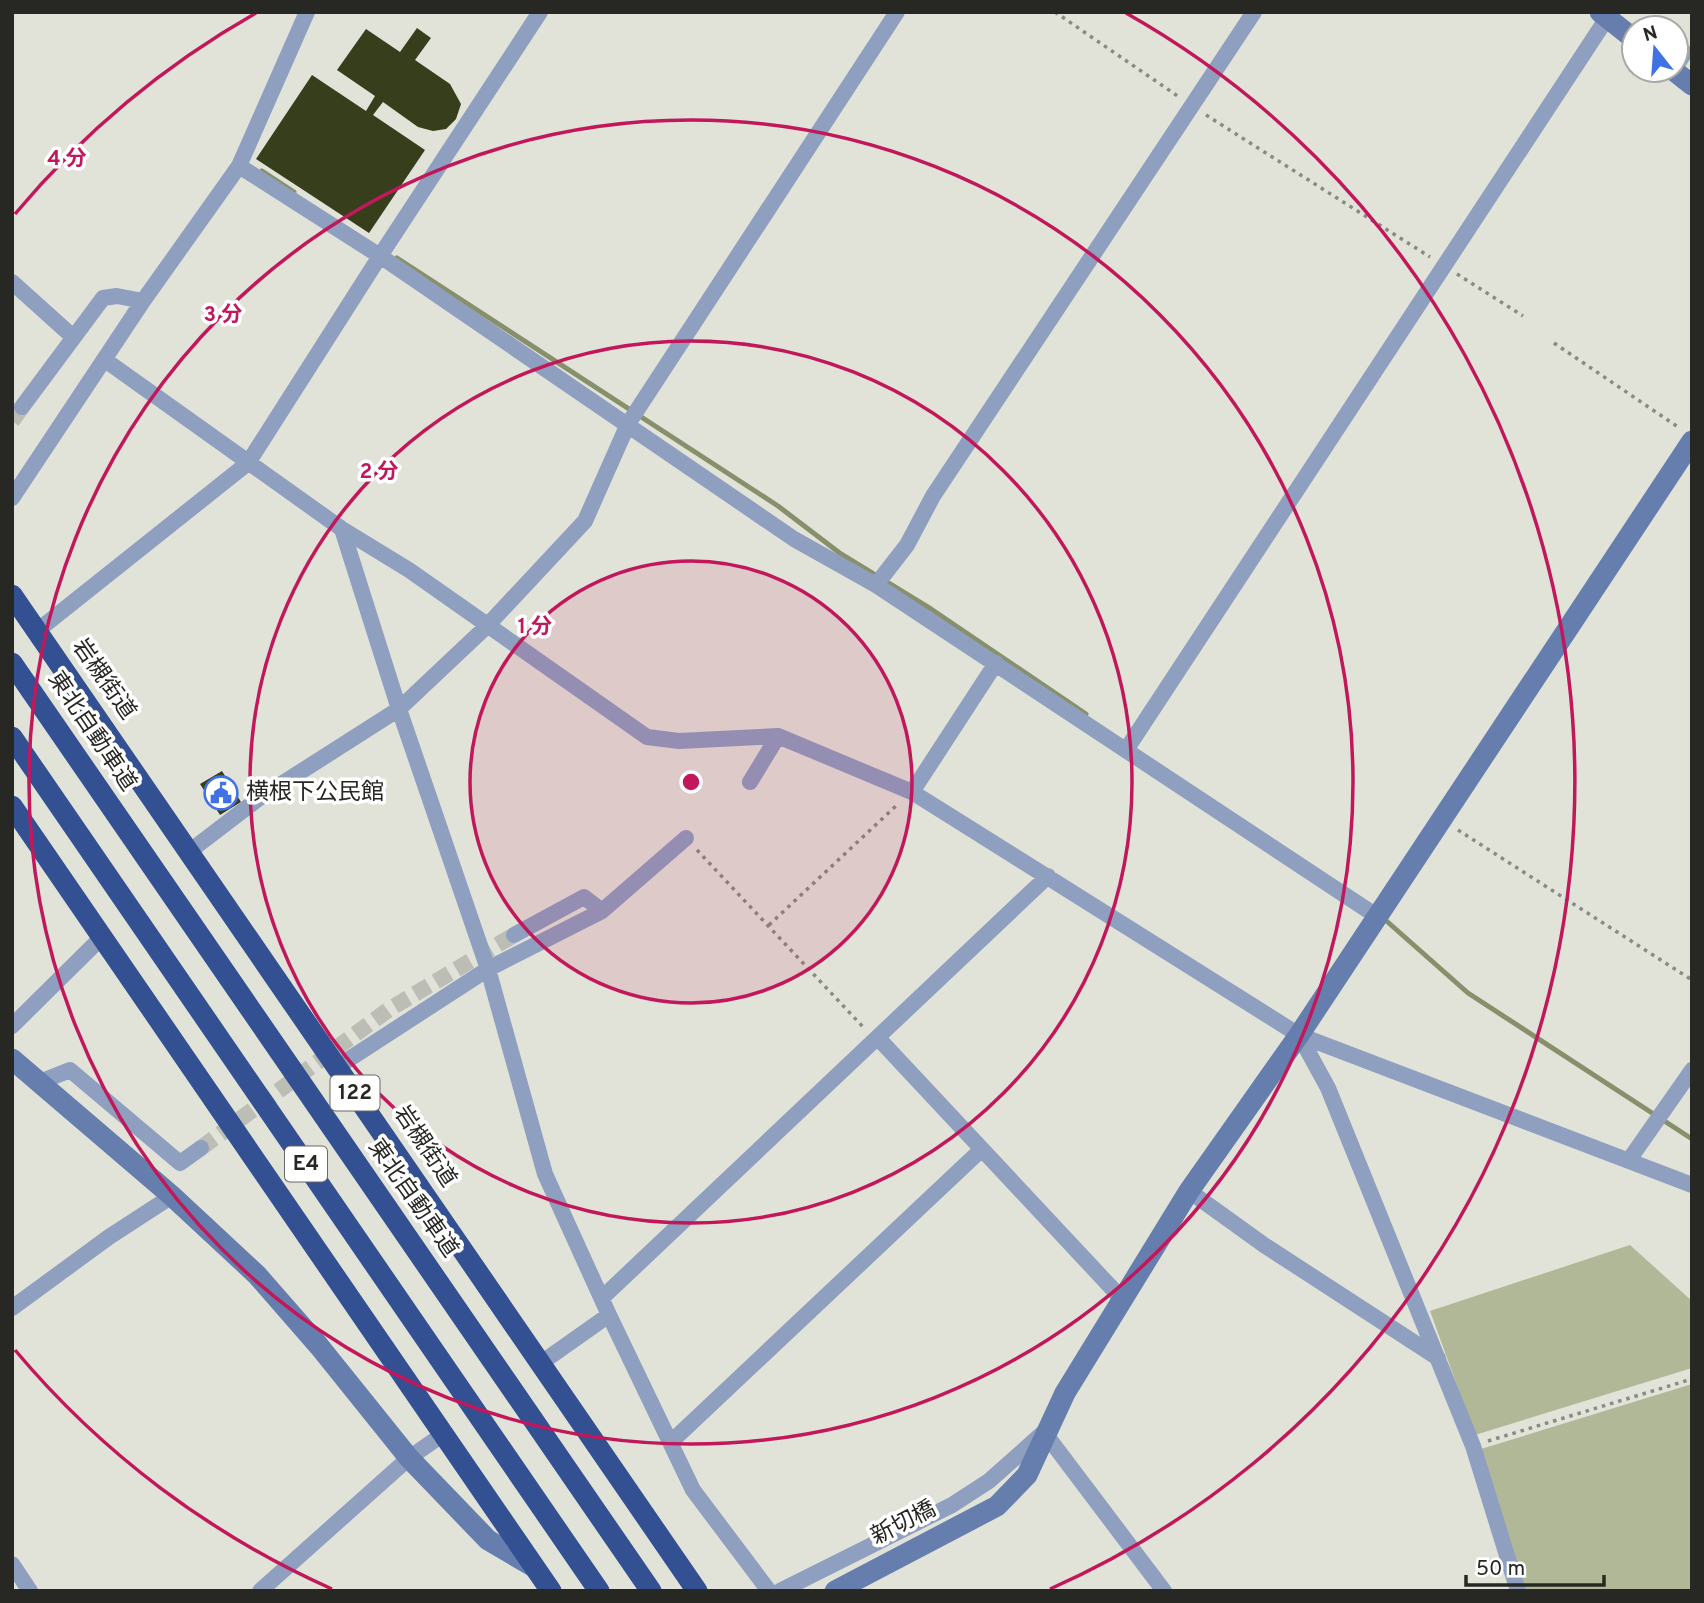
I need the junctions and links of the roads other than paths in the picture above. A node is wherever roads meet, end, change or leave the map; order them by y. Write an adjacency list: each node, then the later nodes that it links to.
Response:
1 (307, 12): 7 (street)
2 (540, 12): 8 (street)
3 (897, 12): 14 (street)
4 (1254, 12): 19 (street)
5 (1603, 15): 6 (street); 28 (street)
6 (1620, 28)
7 (239, 166): 8 (street); 10 (street)
8 (380, 256): 14 (street); 16 (street)
9 (12, 282): 11 (street)
10 (143, 301): 11 (street); 12 (street)
11 (72, 336): 13 (street)
12 (105, 360): 16 (street); 17 (street)
13 (22, 407)
14 (628, 424): 19 (street); 21 (street)
15 (1686, 434): 36 (street, 新切橋)
16 (248, 463): 18 (street); 22 (street)
17 (12, 498)
18 (342, 529): 21 (street); 25 (street)
19 (876, 585): 24 (street)
20 (12, 595): 22 (highway, 岩槻街道 / 122)
21 (486, 627): 25 (street); 26 (street)
22 (37, 631): 33 (highway, 岩槻街道 / 122)
23 (12, 663): 69 (highway, 東北自動車道 / E4)
24 (996, 663): 28 (street); 30 (street)
25 (399, 709): 33 (street); 39 (street)
26 (778, 736): 29 (street); 30 (street)
27 (12, 737): 68 (highway, E4)
28 (1126, 750): 36 (street)
29 (750, 782)
30 (912, 792): 34 (street)
31 (12, 806): 38 (highway)
32 (685, 838): 35 (street)
33 (190, 851): 44 (highway, 岩槻街道 / 122)
34 (1048, 876): 41 (street); 42 (street)
35 (602, 911): 37 (street); 39 (street)
36 (1375, 915): 41 (street, 新切橋)
37 (514, 935)
38 (102, 937): 40 (street); 60 (highway)
39 (488, 969): 44 (street); 53 (street)
40 (12, 1026)
41 (1299, 1035): 49 (street); 51 (street, 新切橋); 57 (street)
42 (877, 1039): 48 (street); 53 (street)
43 (12, 1059): 46 (street)
44 (337, 1067): 58 (highway, 岩槻街道 / 122)
45 (1692, 1070): 49 (street)
46 (40, 1083): 47 (street); 52 (street)
47 (201, 1148)
48 (982, 1149): 54 (street); 61 (street)
49 (1629, 1160): 50 (street)
50 (1692, 1185)
51 (1189, 1191): 54 (street, 新切橋); 57 (street)
52 (172, 1196): 55 (street); 62 (street)
53 (603, 1297): 56 (street)
54 (1122, 1299): 59 (street, 新切橋)
55 (12, 1308)
56 (609, 1315): 58 (street); 61 (street)
57 (1437, 1358): 75 (street)
58 (541, 1363): 70 (highway, 岩槻街道 / 122)
59 (1044, 1432): 72 (street); 73 (street, 新切橋); 74 (street)
60 (442, 1435): 62 (street); 64 (highway)
61 (671, 1442): 71 (street)
62 (409, 1458): 64 (street); 66 (street)
63 (12, 1564): 65 (street)
64 (534, 1567): 67 (highway)
65 (30, 1591)
66 (260, 1591)
67 (551, 1591)
68 (599, 1591)
69 (651, 1591)
70 (697, 1591)
71 (769, 1591)
72 (780, 1591)
73 (835, 1591)
74 (1164, 1591)
75 (1518, 1591)

